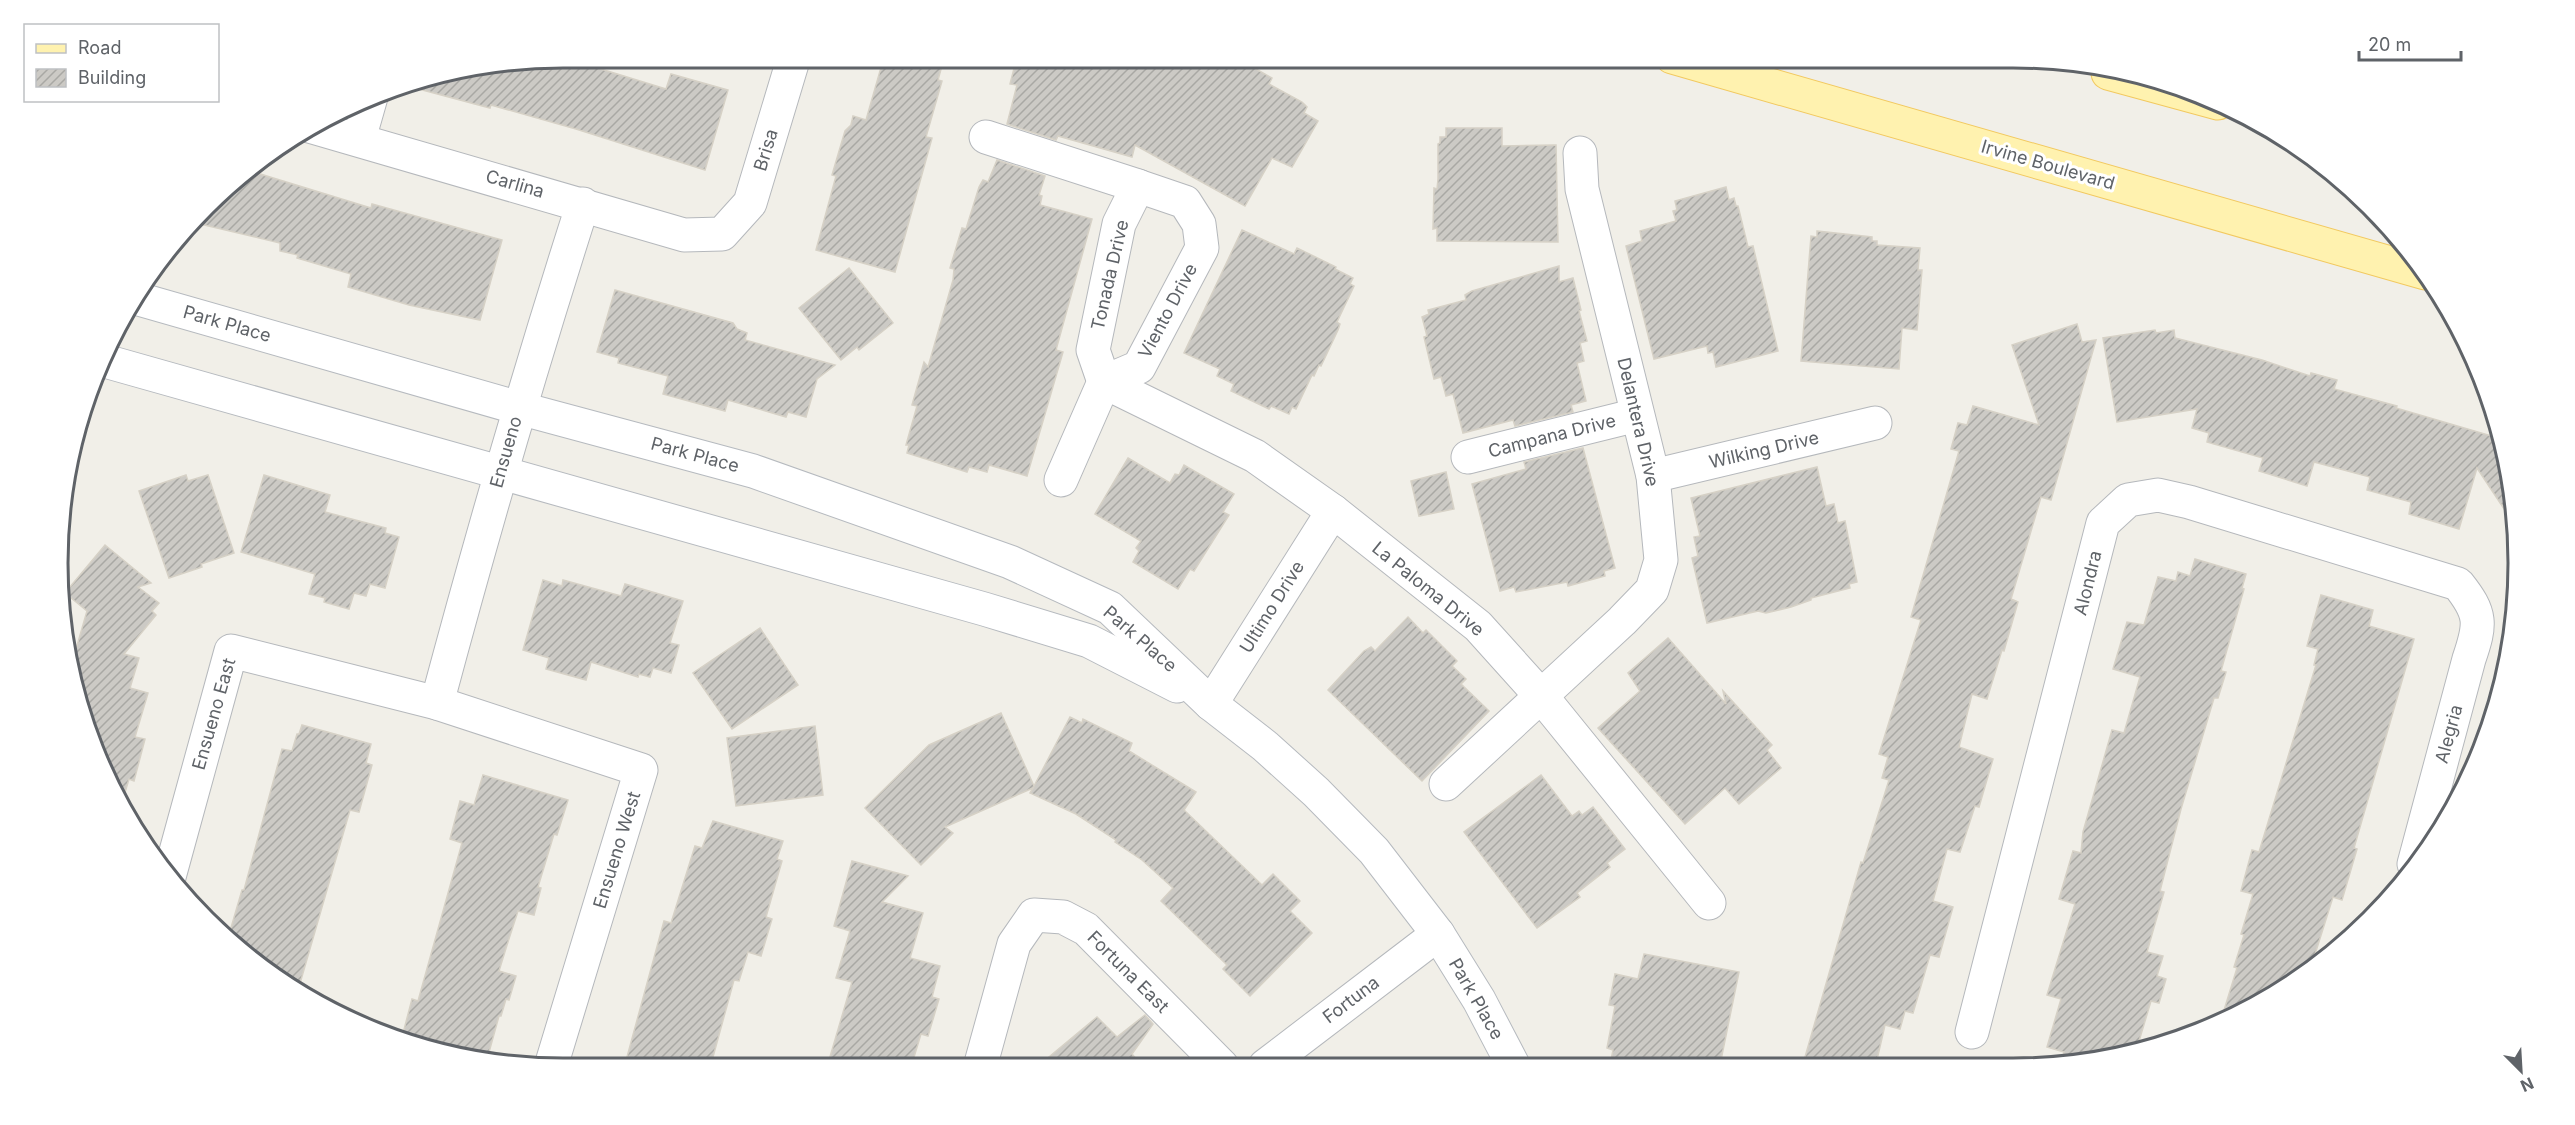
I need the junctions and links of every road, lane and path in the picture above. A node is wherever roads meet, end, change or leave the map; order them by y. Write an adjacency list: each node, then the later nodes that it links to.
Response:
1 (791, 68): 10 (street, Brisa)
2 (1710, 68): 11 (main road, Irvine Boulevard)
3 (368, 107): 6 (street)
4 (323, 130): 6 (street, Carlina)
5 (986, 137): 8 (street)
6 (359, 139): 9 (street, Carlina)
7 (1580, 153): 16 (street, Delantera Drive)
8 (1138, 186): 14 (street, Tonada Drive); 14 (street, Viento Drive)
9 (583, 204): 10 (street, Carlina); 15 (street, Ensueno)
10 (722, 234)
11 (2411, 269)
12 (143, 300): 15 (street, Park Place)
13 (110, 362): 19 (street, Park Place)
14 (1104, 382): 21 (street); 22 (street, La Paloma Drive)
15 (519, 408): 19 (street, Ensueno); 26 (street, Park Place)
16 (1637, 416): 18 (street, Campana Drive); 20 (street, Delantera Drive)
17 (1875, 423): 20 (street, Wilking Drive)
18 (1468, 457)
19 (500, 472): 25 (street, Ensueno); 26 (street, Park Place)
20 (1653, 476): 24 (street, Delantera Drive)
21 (1061, 480)
22 (1333, 511): 24 (street, La Paloma Drive); 26 (street, Ultimo Drive)
23 (2474, 603): 28 (street, Alegria); 32 (street, Alondra)
24 (1542, 697): 27 (street, Delantera Drive); 30 (street, La Paloma Drive)
25 (437, 703): 29 (street, Ensueno East); 33 (street, Ensueno West)
26 (1210, 704): 31 (street, Park Place)
27 (1446, 784)
28 (2419, 845)
29 (172, 866)
30 (1709, 903)
31 (1438, 934): 36 (street, Fortuna); 37 (street, Park Place)
32 (1972, 1032)
33 (554, 1057)
34 (982, 1058): 35 (street, Fortuna East)
35 (1214, 1058)
36 (1275, 1058)
37 (1509, 1058)

